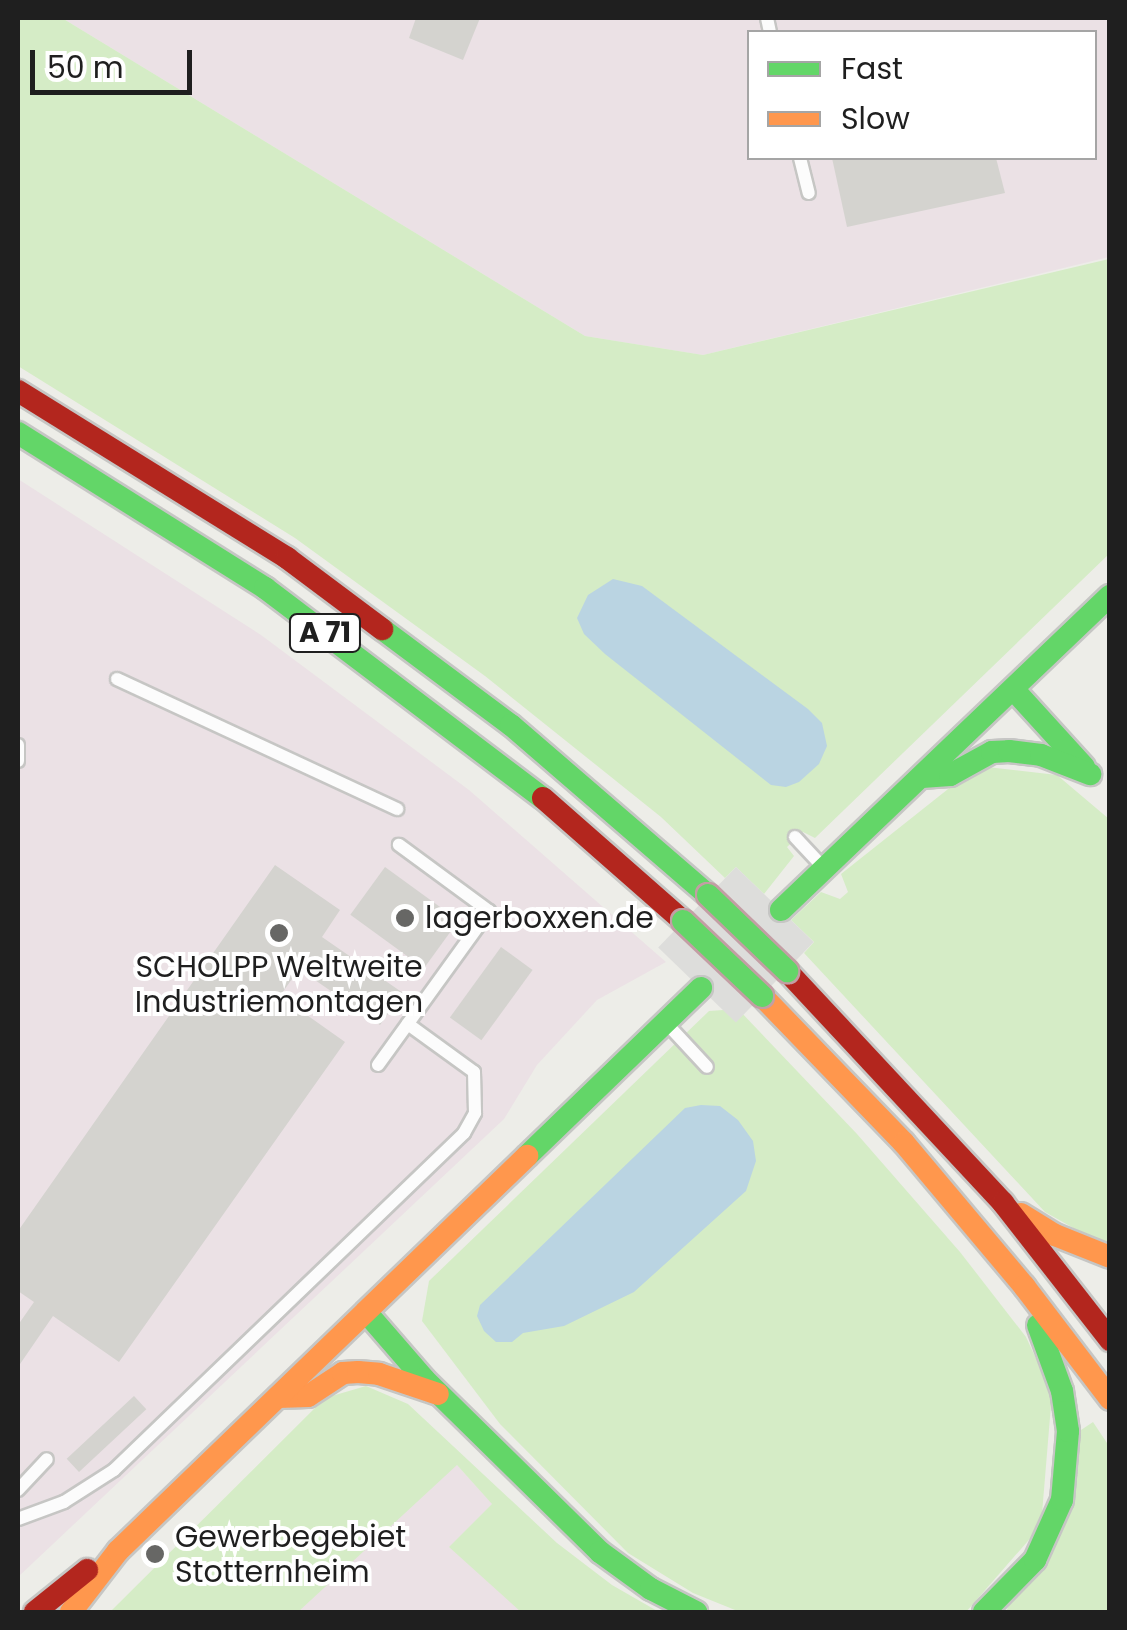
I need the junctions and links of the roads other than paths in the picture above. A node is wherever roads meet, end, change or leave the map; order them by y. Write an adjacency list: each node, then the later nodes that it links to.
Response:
1 (801, 160): 2 (lane)
2 (809, 193)
3 (18, 391): 23 (main road, A 71, bridge)
4 (18, 434): 25 (main road, A 71, bridge)
5 (1110, 596): 7 (main road)
6 (117, 679): 13 (lane)
7 (1014, 690): 10 (main road); 11 (main road)
8 (18, 745): 9 (lane)
9 (18, 761)
10 (1090, 774): 11 (main road); 12 (main road)
11 (922, 777): 16 (main road)
12 (1110, 794)
13 (397, 809)
14 (796, 837): 16 (lane)
15 (400, 845): 20 (lane)
16 (825, 868): 17 (main road)
17 (781, 910)
18 (702, 988): 19 (main road)
19 (666, 1023): 22 (lane); 26 (main road)
20 (408, 1024): 21 (lane); 33 (lane)
21 (378, 1065)
22 (707, 1067)
23 (1003, 1202): 24 (main road); 27 (main road, A 71)
24 (1110, 1258)
25 (1024, 1286): 30 (main road, A 71); 38 (main road)
26 (366, 1312): 28 (main road); 29 (main road)
27 (1110, 1340)
28 (440, 1394): 29 (main road); 37 (main road)
29 (278, 1397): 34 (main road)
30 (1110, 1399)
31 (47, 1460): 32 (lane)
32 (18, 1490)
33 (18, 1519)
34 (118, 1551): 35 (main road); 36 (main road)
35 (36, 1612)
36 (70, 1612)
37 (696, 1612)
38 (984, 1612)

